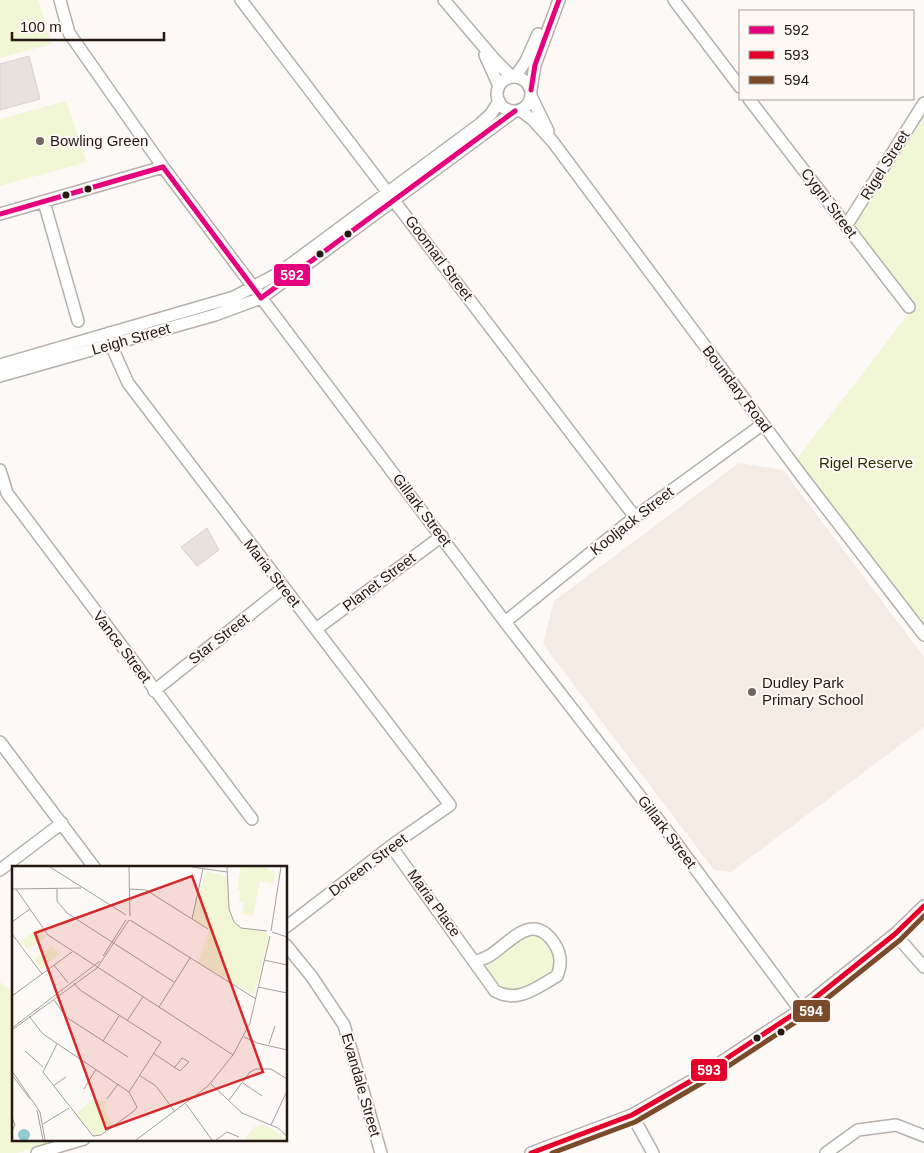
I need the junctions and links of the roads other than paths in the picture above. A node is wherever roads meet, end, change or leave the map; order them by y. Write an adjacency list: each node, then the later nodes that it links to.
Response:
1 (60, 0): 17 (street, Gillark Street)
2 (241, 0): 18 (street, Goomarl Street)
3 (444, 0): 7 (street)
4 (551, 0): 8 (street)
5 (559, 0): 11 (street)
6 (674, 0): 10 (street)
7 (479, 42): 8 (street); 9 (street)
8 (514, 77): 9 (street); 11 (street)
9 (499, 86): 13 (street)
10 (739, 86)
11 (531, 93): 15 (street); 16 (street, Boundary Road)
12 (750, 100): 21 (street, Cygni Street)
13 (499, 102): 15 (street); 18 (street)
14 (924, 103): 21 (street, Rigel Street)
15 (518, 110): 16 (street, Boundary Road); 18 (street)
16 (553, 142): 28 (street, Boundary Road)
17 (162, 166): 19 (street); 22 (street, Gillark Street)
18 (392, 197): 22 (street, Leigh Street); 30 (street, Goomarl Street)
19 (44, 202): 20 (street); 24 (street)
20 (0, 214)
21 (846, 226): 23 (street, Cygni Street)
22 (258, 294): 25 (street, Leigh Street); 31 (street, Gillark Street)
23 (909, 307)
24 (78, 321)
25 (110, 339): 26 (street, Leigh Street); 27 (street, Leigh Street); 32 (street, Maria Street)
26 (0, 365)
27 (0, 376)
28 (763, 424): 30 (street, Kooljack Street); 35 (street, Boundary Road)
29 (0, 470): 36 (street, Vance Street)
30 (634, 517): 33 (street, Kooljack Street)
31 (442, 536): 33 (street, Gillark Street); 34 (street, Planet Street)
32 (283, 588): 34 (street, Maria Street); 36 (street, Star Street)
33 (505, 622): 50 (street, Gillark Street)
34 (316, 629): 38 (street, Maria Street)
35 (924, 635)
36 (154, 691): 39 (street, Vance Street)
37 (0, 742): 40 (street)
38 (450, 804): 41 (street, Doreen Street)
39 (252, 819)
40 (62, 823): 42 (street); 43 (street)
41 (391, 846): 45 (street, Doreen Street); 48 (street, Maria Place)
42 (93, 866)
43 (0, 870)
44 (924, 906): 46 (street)
45 (288, 925)
46 (895, 934): 49 (street); 50 (street)
47 (288, 947): 55 (street, Evandale Street)
48 (475, 962): 48 (street, Maria Place)
49 (924, 967)
50 (800, 1010): 51 (street)
51 (632, 1114): 56 (street); 57 (street)
52 (924, 1136): 58 (street)
53 (81, 1140): 54 (street)
54 (37, 1153)
55 (381, 1153)
56 (531, 1153)
57 (653, 1153)
58 (826, 1153)

